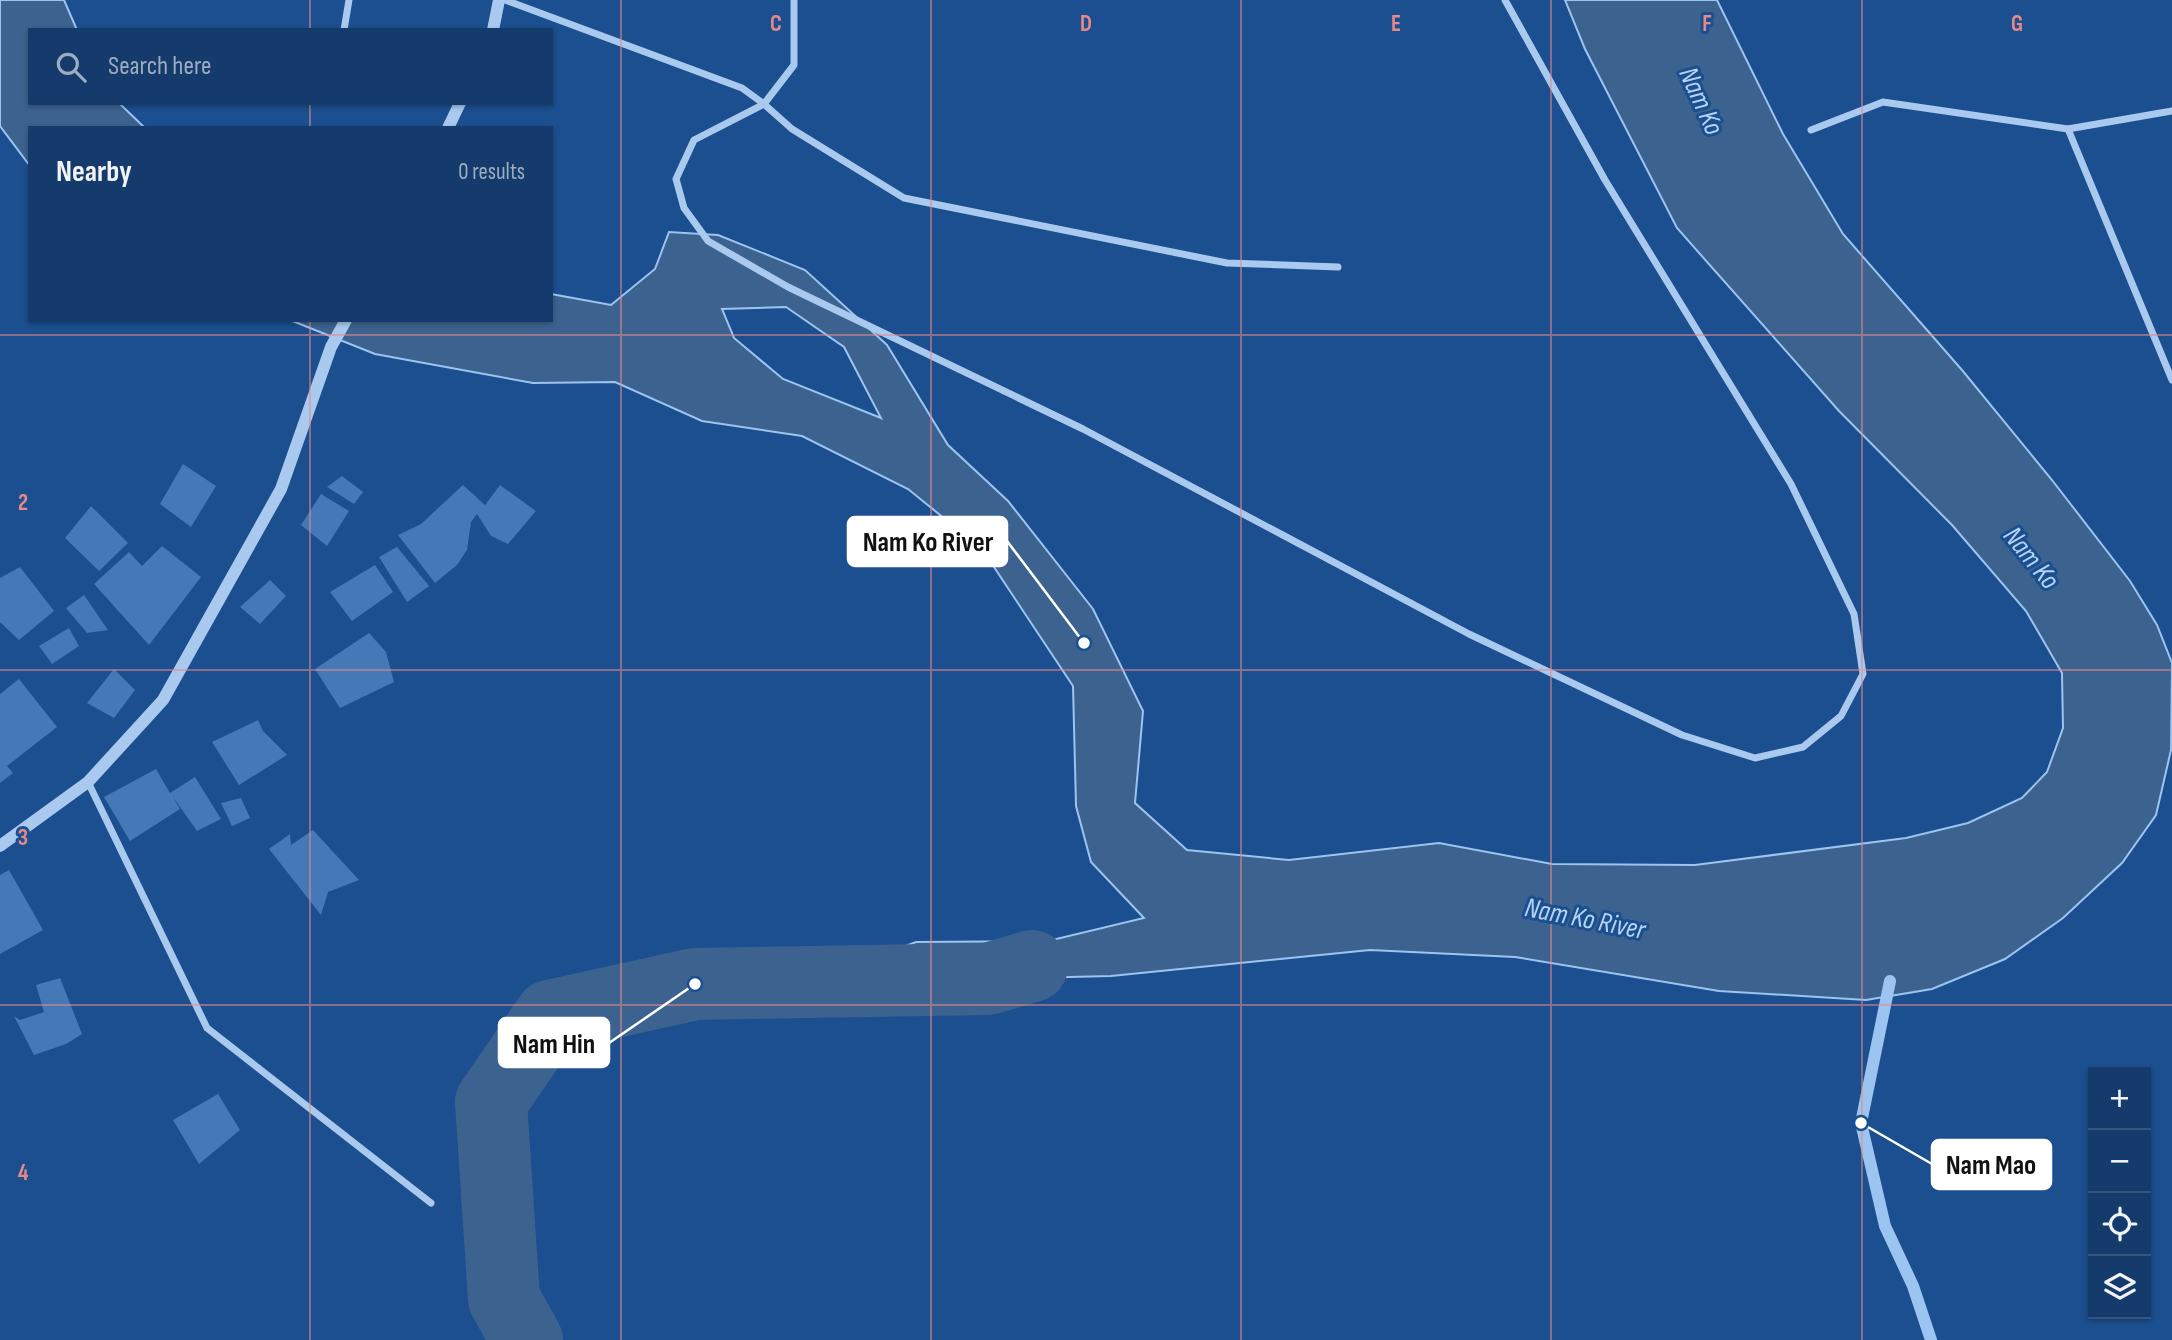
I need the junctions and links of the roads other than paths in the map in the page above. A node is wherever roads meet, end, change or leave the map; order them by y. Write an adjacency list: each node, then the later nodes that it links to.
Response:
1 (349, 0): 6 (street)
2 (499, 0): 7 (street)
3 (505, 0): 8 (street)
4 (794, 0): 8 (street)
5 (1505, 0): 8 (street)
6 (344, 28)
7 (493, 28)
8 (764, 104): 14 (street)
9 (459, 105): 11 (street)
10 (2172, 111): 13 (street)
11 (448, 126)
12 (1811, 130): 13 (street)
13 (2068, 130): 16 (street)
14 (1338, 267)
15 (345, 322): 17 (street)
16 (2172, 380)
17 (88, 782): 18 (street); 19 (street)
18 (0, 846)
19 (431, 1203)

